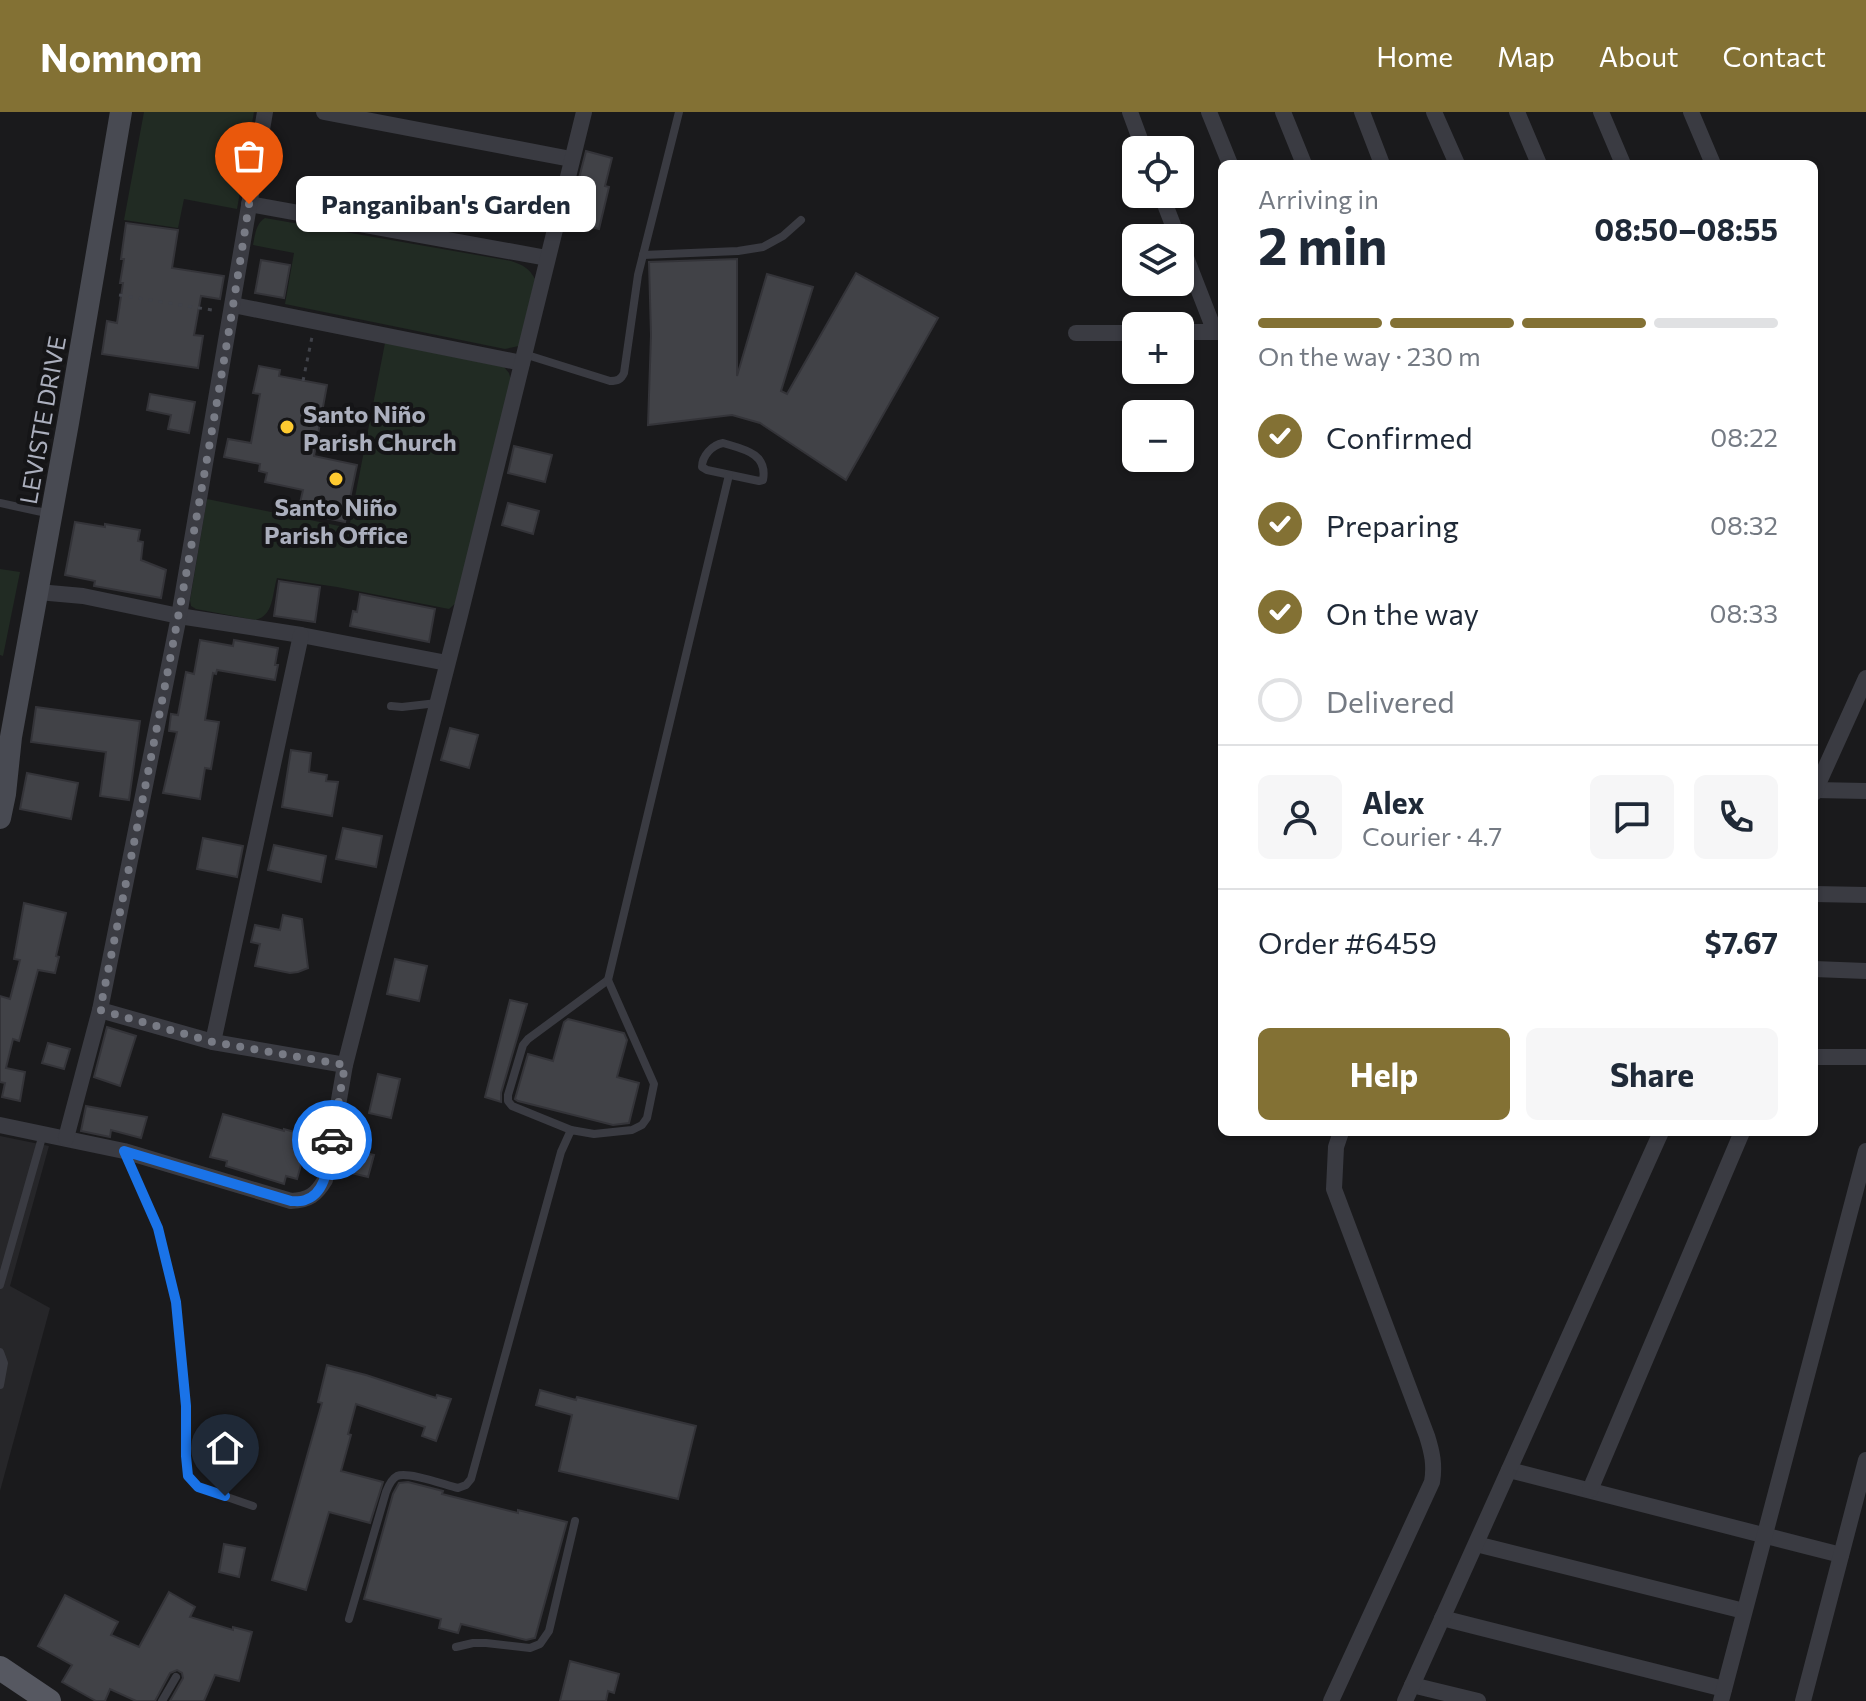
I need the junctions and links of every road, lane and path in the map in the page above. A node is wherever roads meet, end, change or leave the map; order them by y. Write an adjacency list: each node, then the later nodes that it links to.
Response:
1 (121, 112): 39 (main road, LEVISTE DRIVE)
2 (265, 112): 23 (street)
3 (324, 112): 15 (street)
4 (584, 112): 15 (street)
5 (679, 112): 25 (lane)
6 (1130, 112): 14 (street)
7 (1209, 112): 16 (street)
8 (1283, 112): 17 (street)
9 (1362, 112): 18 (street)
10 (1434, 112): 19 (street)
11 (1517, 112): 20 (street)
12 (1601, 112): 21 (street)
13 (1691, 112): 22 (street)
14 (1139, 136)
15 (571, 159): 26 (street)
16 (1228, 160)
17 (1302, 160)
18 (1380, 160)
19 (1455, 160)
20 (1537, 160)
21 (1621, 160)
22 (1711, 160)
23 (249, 204): 26 (street); 29 (street)
24 (801, 220): 25 (lane)
25 (643, 255): 35 (lane)
26 (547, 258): 35 (street)
27 (1194, 275): 31 (street)
28 (119, 295): 29 (path)
29 (233, 309): 35 (street); 41 (street)
30 (1194, 332): 31 (street)
31 (1218, 332)
32 (1076, 333): 33 (street)
33 (1122, 333)
34 (309, 352): 36 (path)
35 (523, 359): 43 (street)
36 (303, 381)
37 (729, 475): 37 (lane); 56 (lane)
38 (0, 503): 39 (lane)
39 (52, 514): 40 (main road, LEVISTE DRIVE)
40 (38, 592): 41 (street); 48 (main road, LEVISTE DRIVE)
41 (179, 616): 42 (street); 57 (street)
42 (301, 635): 43 (street); 58 (street)
43 (447, 663): 45 (street)
44 (1865, 682): 47 (street)
45 (438, 703): 46 (lane); 61 (street)
46 (391, 706)
47 (1818, 785)
48 (2, 788): 51 (main road, LEVISTE DRIVE)
49 (1866, 791): 50 (street)
50 (1818, 792)
51 (0, 818)
52 (1818, 894): 53 (street)
53 (1866, 895)
54 (1818, 969): 55 (street)
55 (1866, 971)
56 (608, 980): 63 (lane); 63 (lane)
57 (100, 1010): 58 (street); 68 (street)
58 (213, 1042): 61 (street)
59 (1818, 1057): 60 (street)
60 (1866, 1057)
61 (345, 1065): 69 (street)
62 (0, 1125): 64 (street)
63 (571, 1130): 84 (lane)
64 (43, 1134): 68 (street); 71 (lane)
65 (1340, 1136): 92 (street)
66 (1659, 1136): 75 (street)
67 (1740, 1136): 76 (street)
68 (66, 1138): 69 (street)
69 (124, 1151): 77 (lane)
70 (1866, 1151): 79 (street)
71 (0, 1285)
72 (0, 1352): 73 (lane)
73 (0, 1385)
74 (1866, 1460): 81 (street)
75 (1509, 1470): 76 (street); 80 (street)
76 (1590, 1490): 79 (street)
77 (253, 1506)
78 (575, 1521): 85 (lane)
79 (1764, 1535): 81 (street); 82 (street)
80 (1476, 1544): 82 (street); 83 (street)
81 (1841, 1555): 95 (street)
82 (1744, 1611): 89 (street)
83 (1442, 1618): 88 (street); 89 (street)
84 (349, 1619)
85 (456, 1647)
86 (0, 1668): 90 (main road)
87 (176, 1677): 91 (lane)
88 (1412, 1685): 93 (street); 94 (street)
89 (1722, 1695)
90 (49, 1701)
91 (162, 1701)
92 (1331, 1701)
93 (1405, 1701)
94 (1478, 1701)
95 (1803, 1701)

